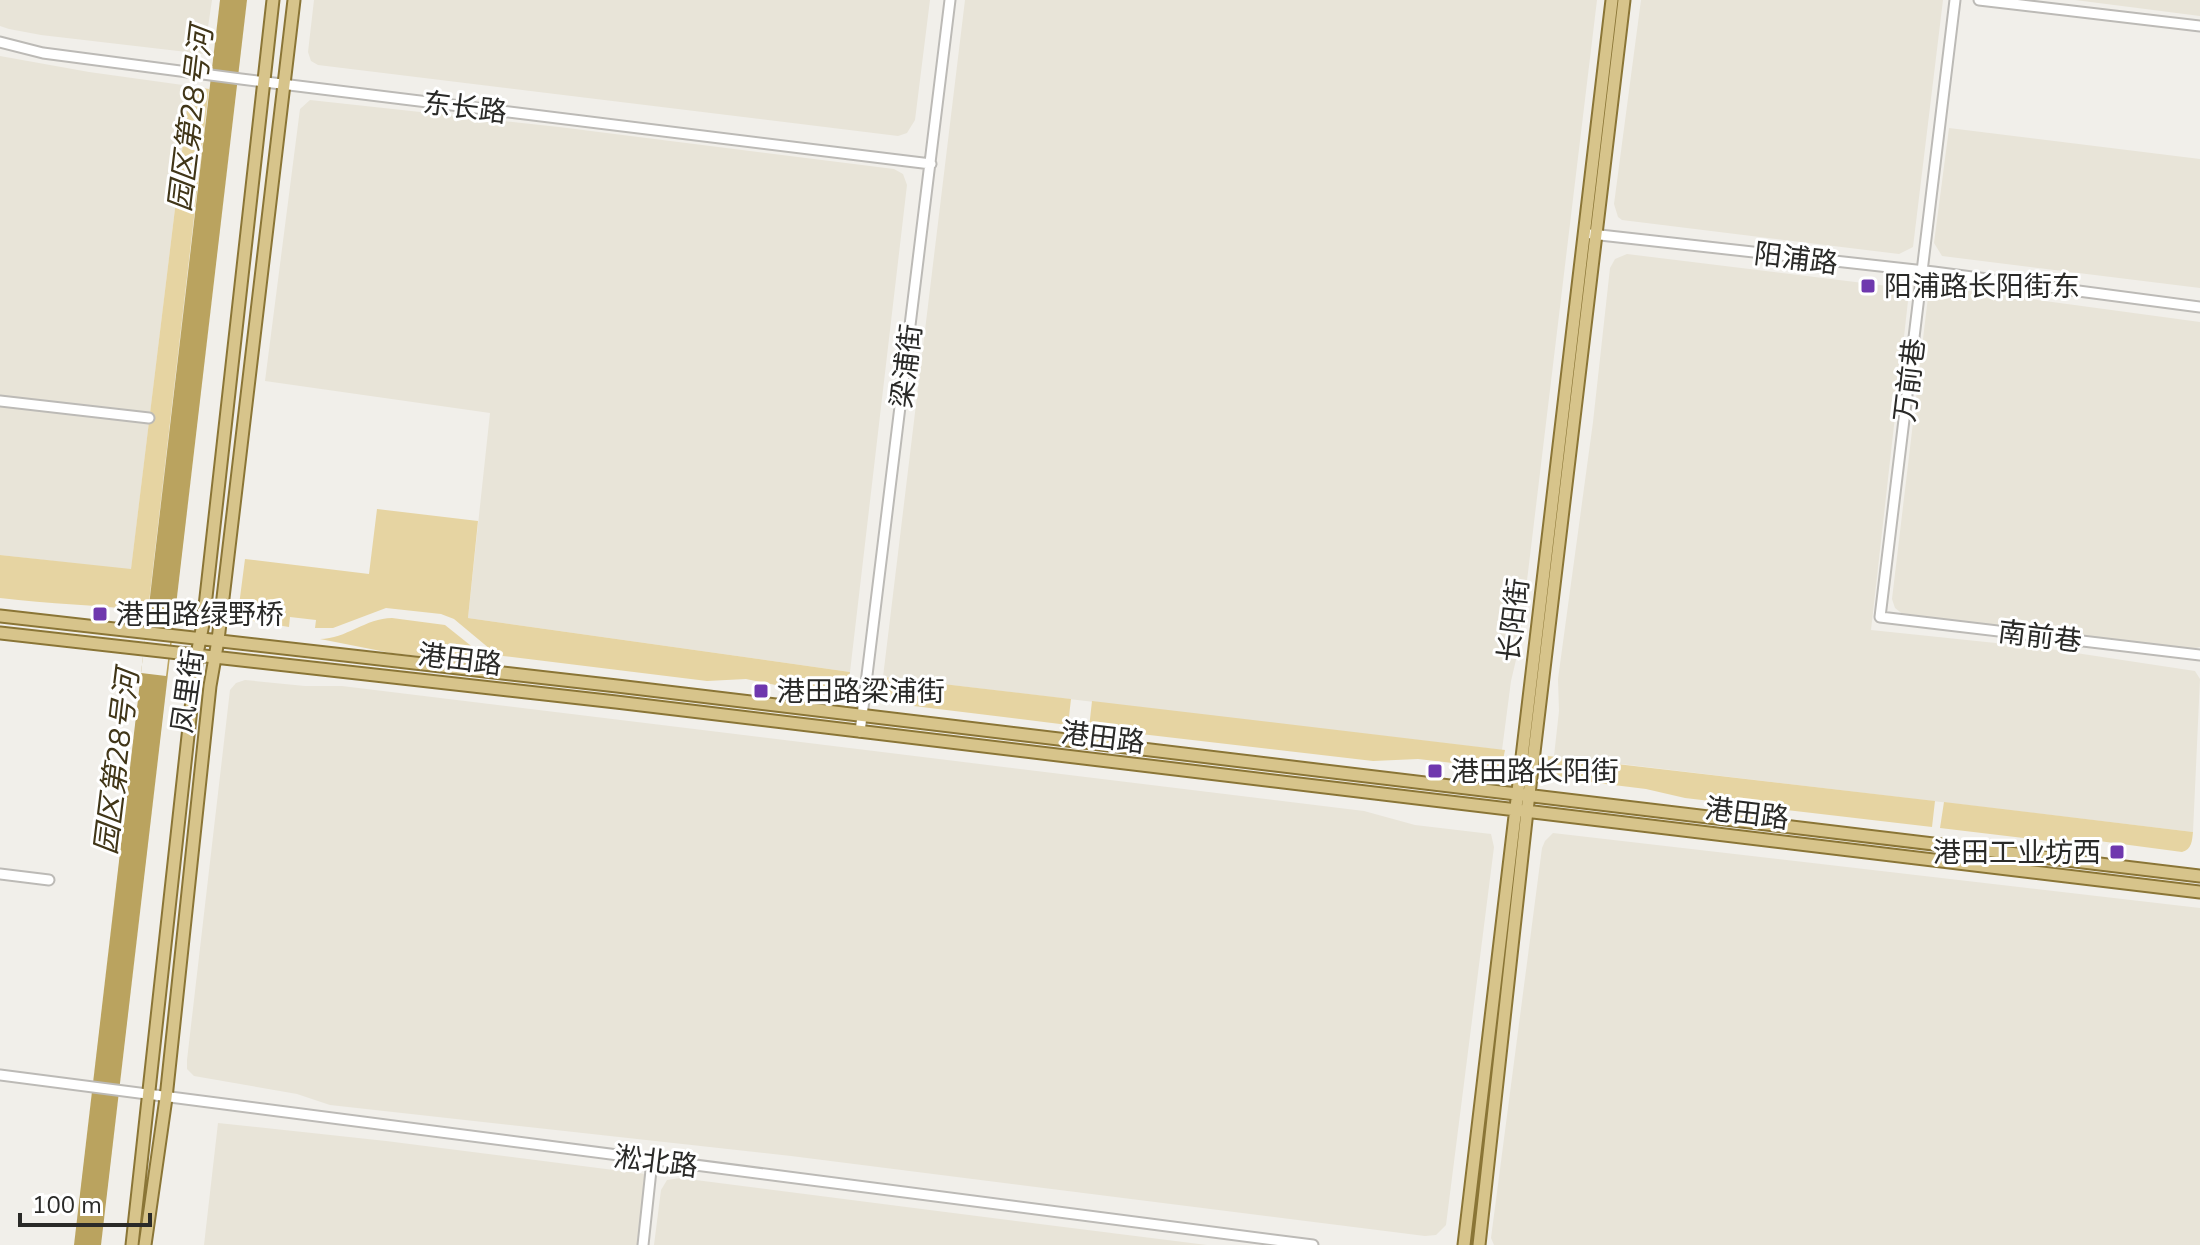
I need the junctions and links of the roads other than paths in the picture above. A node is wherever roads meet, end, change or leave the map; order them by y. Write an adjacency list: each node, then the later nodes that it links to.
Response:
1 (273, 0): 10 (main road, 凤里街)
2 (294, 0): 11 (main road, 凤里街)
3 (950, 0): 12 (street, 梁浦街)
4 (1612, 0): 13 (main road, 长阳街)
5 (1624, 0): 13 (main road, 长阳街)
6 (1955, 0): 14 (street, 万前巷)
7 (1979, 0): 8 (street)
8 (2200, 26)
9 (0, 42): 10 (street, 东长路)
10 (264, 82): 11 (street, 东长路); 21 (main road, 凤里街)
11 (284, 84): 12 (street, 东长路); 22 (main road, 凤里街)
12 (931, 164): 26 (street, 梁浦街)
13 (1589, 234): 14 (street, 阳浦路); 28 (main road, 长阳街)
14 (1922, 272): 15 (street, 阳浦路); 19 (street, 万前巷)
15 (2200, 307)
16 (0, 401): 17 (street)
17 (149, 418)
18 (0, 616): 21 (main road, 港田路)
19 (1880, 617): 24 (street, 南前巷)
20 (0, 633): 23 (main road, 港田路)
21 (200, 638): 22 (main road, 港田路); 23 (main road, 凤里街)
22 (218, 640): 25 (main road, 凤里街); 26 (main road, 港田路)
23 (197, 654): 25 (main road, 港田路); 35 (main road, 凤里街)
24 (2200, 655)
25 (215, 656): 27 (main road, 港田路); 36 (main road, 凤里街)
26 (862, 716): 27 (street, 梁浦街); 28 (main road, 港田路)
27 (860, 732): 29 (main road, 港田路)
28 (1523, 794): 29 (main road, 长阳街); 31 (main road, 港田路)
29 (1521, 810): 33 (main road, 港田路); 42 (main road, 长阳街); 43 (main road, 长阳街)
30 (0, 874): 32 (street)
31 (2200, 876)
32 (49, 880)
33 (2200, 892)
34 (0, 1075): 35 (street, 淞北路)
35 (149, 1095): 36 (street, 淞北路); 38 (main road, 凤里街)
36 (166, 1098): 37 (street, 淞北路); 39 (main road, 凤里街)
37 (652, 1161): 40 (street); 41 (street, 淞北路)
38 (132, 1245)
39 (145, 1245)
40 (643, 1245)
41 (1313, 1245)
42 (1464, 1245)
43 (1479, 1245)

